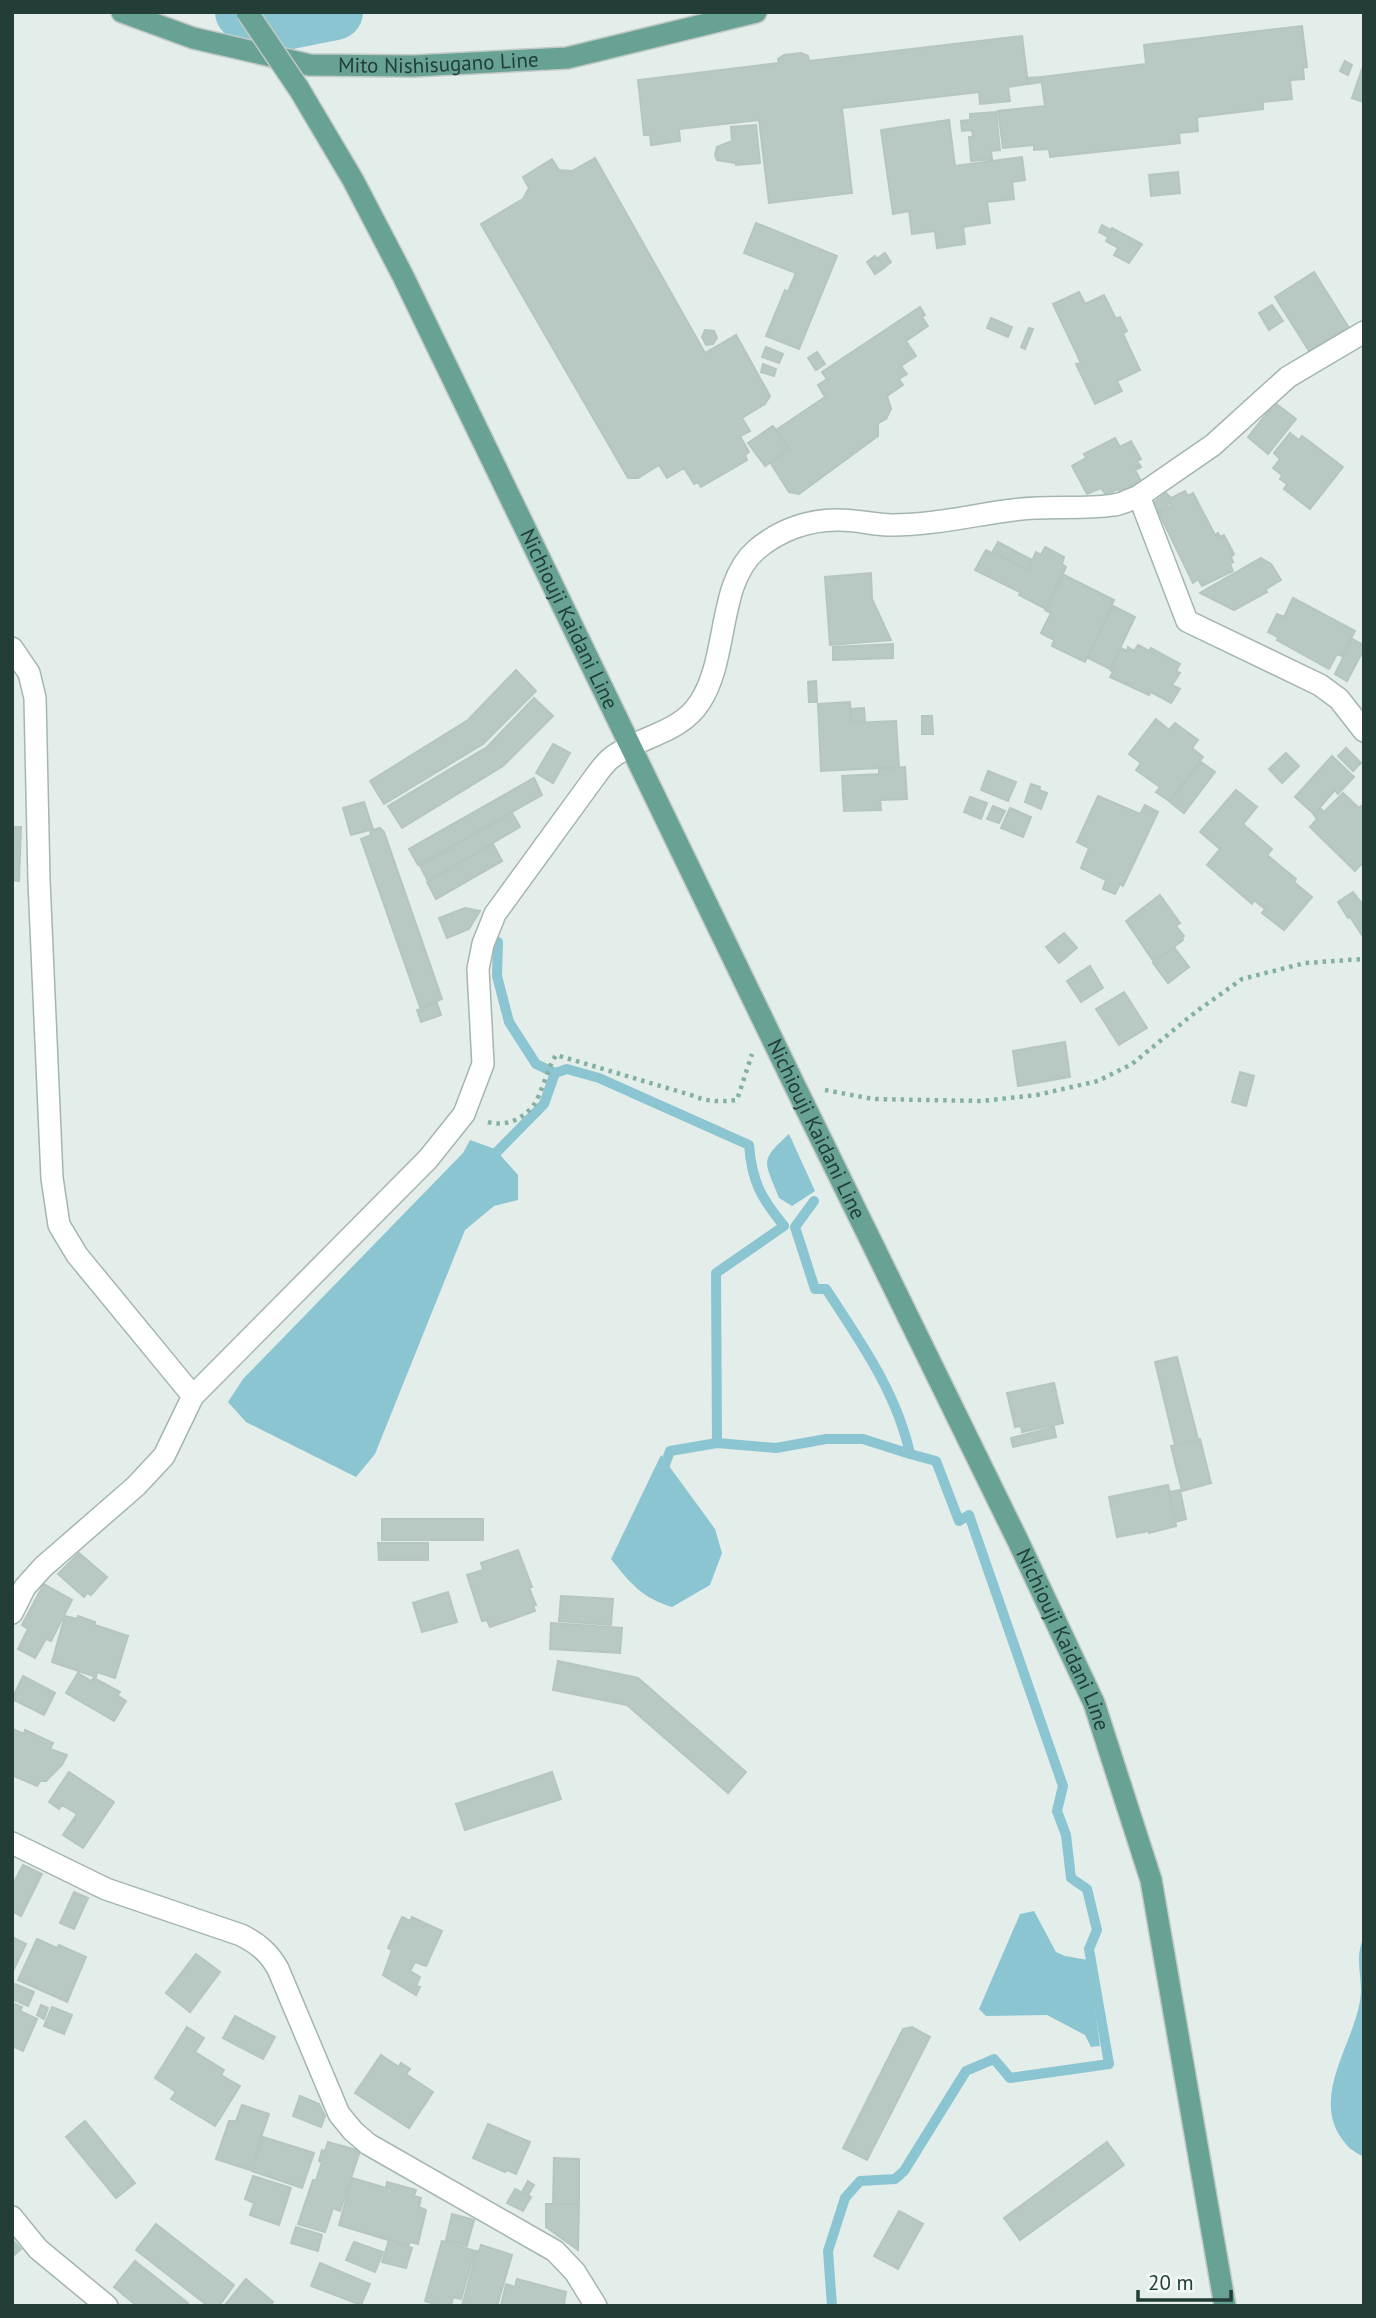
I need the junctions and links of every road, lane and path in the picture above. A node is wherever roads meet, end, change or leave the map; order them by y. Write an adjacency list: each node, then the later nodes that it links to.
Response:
1 (122, 12): 3 (main road, Mito Nishisugano Line)
2 (247, 12): 8 (main road, Nichiouji Kaidani Line, bridge)
3 (756, 12)
4 (1364, 332): 5 (street)
5 (1139, 496): 7 (street); 8 (street)
6 (12, 648): 13 (street)
7 (1364, 731)
8 (631, 747): 10 (main road, Nichiouji Kaidani Line); 12 (street)
9 (1364, 959): 11 (path)
10 (765, 1024): 11 (main road, Nichiouji Kaidani Line); 12 (path)
11 (794, 1084): 19 (main road, Nichiouji Kaidani Line)
12 (464, 1114): 13 (street)
13 (193, 1396): 14 (street)
14 (12, 1613)
15 (12, 1843): 18 (street)
16 (12, 2217): 17 (street)
17 (107, 2306)
18 (596, 2306)
19 (1226, 2306)

